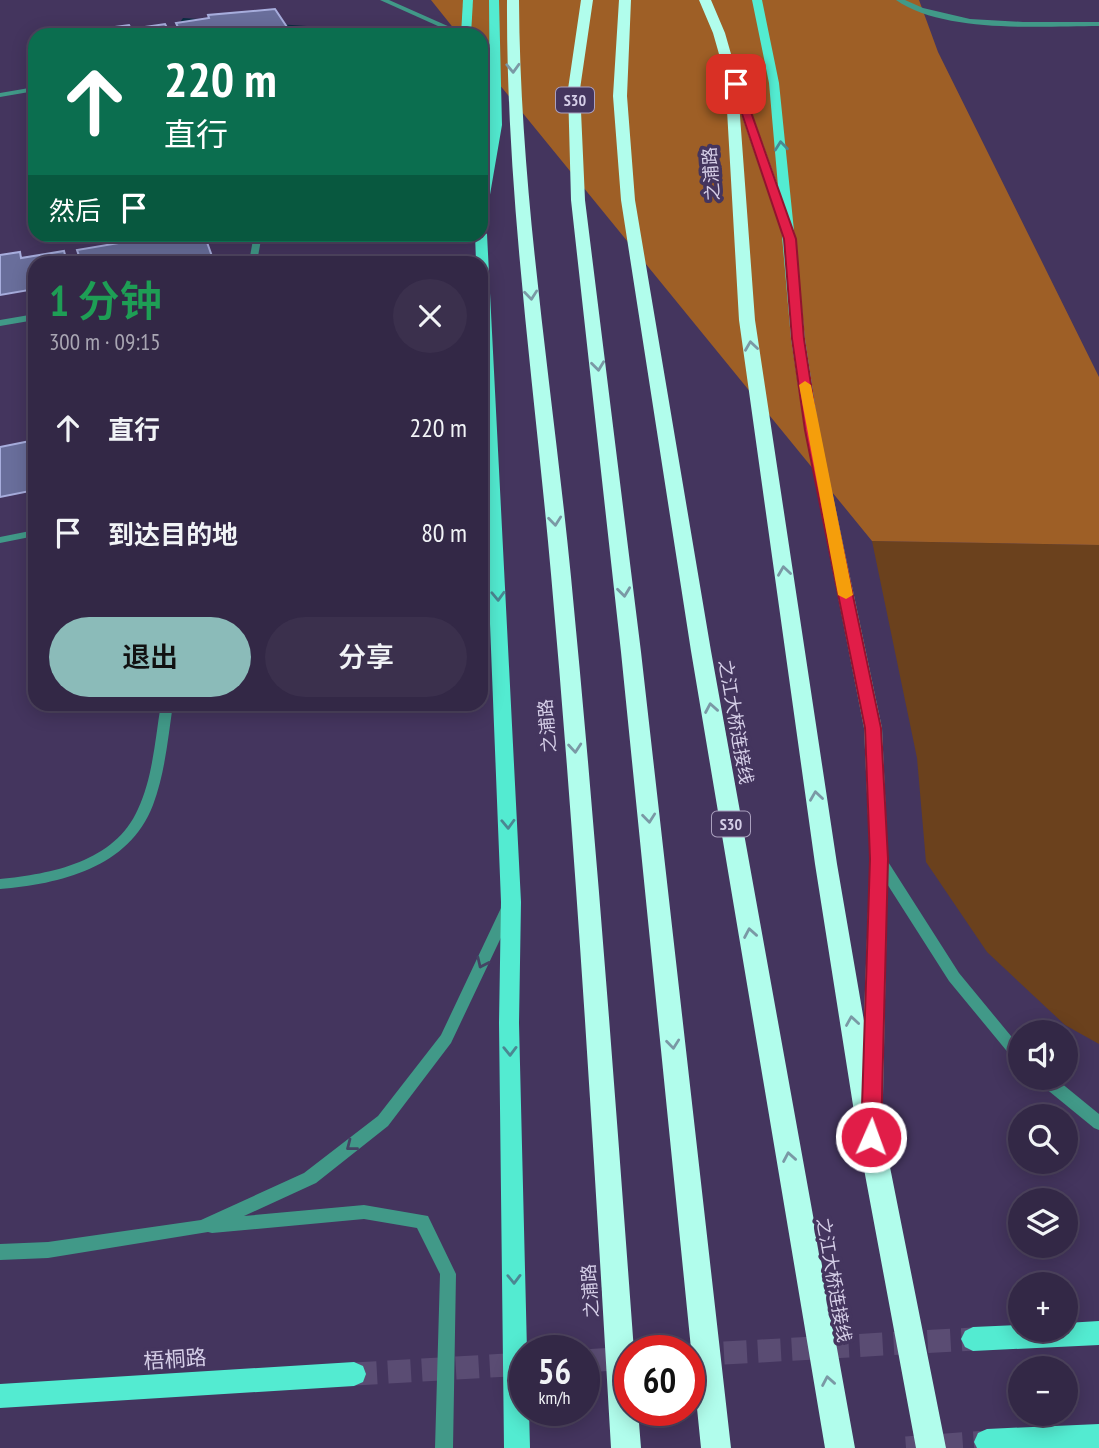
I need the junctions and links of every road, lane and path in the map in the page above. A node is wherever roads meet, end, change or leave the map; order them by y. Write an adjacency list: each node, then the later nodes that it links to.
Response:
1 (383, 0): 11 (street)
2 (468, 0): 12 (main road)
3 (494, 0): 16 (main road)
4 (513, 0): 41 (highway, 之浦路, one-way to 41)
5 (587, 0): 42 (highway, S30, one-way to 42)
6 (625, 0): 43 (highway, 之江大桥连接线 / S30, one-way to 6)
7 (705, 0): 13 (highway, 之浦路)
8 (757, 0): 17 (main road, 之浦路, one-way to 8)
9 (899, 0): 10 (street)
10 (1099, 24)
11 (449, 28)
12 (466, 28)
13 (719, 33): 17 (main road); 30 (highway, 之浦路, one-way to 13)
14 (28, 90): 15 (street)
15 (0, 95)
16 (488, 171)
17 (790, 239): 24 (main road, 之浦路)
18 (28, 318): 19 (street)
19 (0, 323)
20 (488, 390): 26 (main road, one-way to 26)
21 (28, 535): 22 (street)
22 (0, 540)
23 (166, 711): 25 (street)
24 (879, 859): 27 (street); 30 (main road, 之浦路)
25 (0, 884)
26 (511, 902): 31 (street, one-way to 31); 40 (main road, one-way to 40)
27 (1008, 1042)
28 (1059, 1090): 29 (street)
29 (1099, 1123)
30 (871, 1137): 44 (highway, 之浦路)
31 (202, 1227): 32 (street); 39 (street)
32 (0, 1252)
33 (1099, 1333): 34 (main road)
34 (973, 1339)
35 (354, 1374): 36 (main road, 梧桐路)
36 (0, 1396)
37 (1099, 1437): 38 (main road)
38 (987, 1442)
39 (444, 1448)
40 (517, 1448)
41 (626, 1448)
42 (716, 1448)
43 (840, 1448)
44 (931, 1448)

